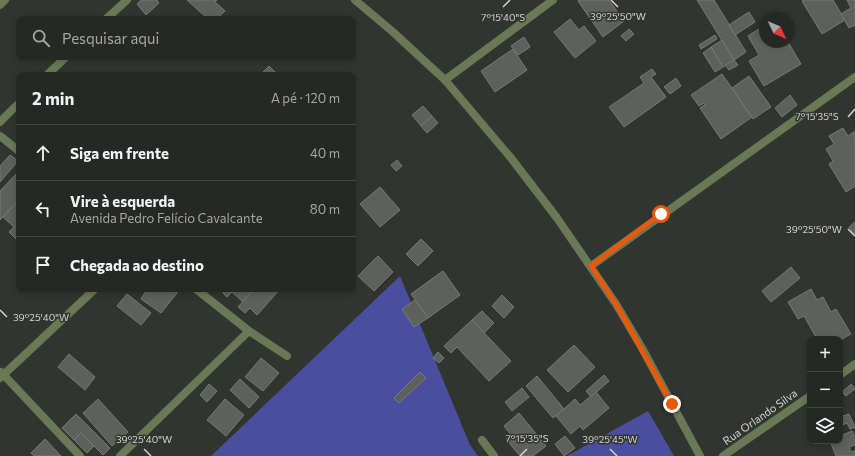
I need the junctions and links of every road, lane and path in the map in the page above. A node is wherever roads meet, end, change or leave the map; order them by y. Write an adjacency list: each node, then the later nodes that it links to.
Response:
1 (5, 0): 5 (street)
2 (127, 0): 6 (street)
3 (355, 0): 10 (street)
4 (553, 0): 10 (street)
5 (0, 5)
6 (109, 16)
7 (63, 60): 8 (street)
8 (50, 72)
9 (855, 77): 15 (street)
10 (445, 80): 15 (street)
11 (16, 106): 12 (street)
12 (0, 122)
13 (0, 136): 14 (street)
14 (16, 149)
15 (591, 266): 28 (street)
16 (92, 292): 22 (street)
17 (200, 292): 18 (street)
18 (249, 331): 19 (street); 26 (street)
19 (287, 356)
20 (855, 364): 21 (street)
21 (843, 373)
22 (1, 375): 25 (street)
23 (807, 398): 29 (street, Rua Orlando Silva)
24 (482, 440): 27 (street)
25 (80, 456)
26 (120, 456)
27 (494, 456)
28 (700, 456)
29 (723, 456)

